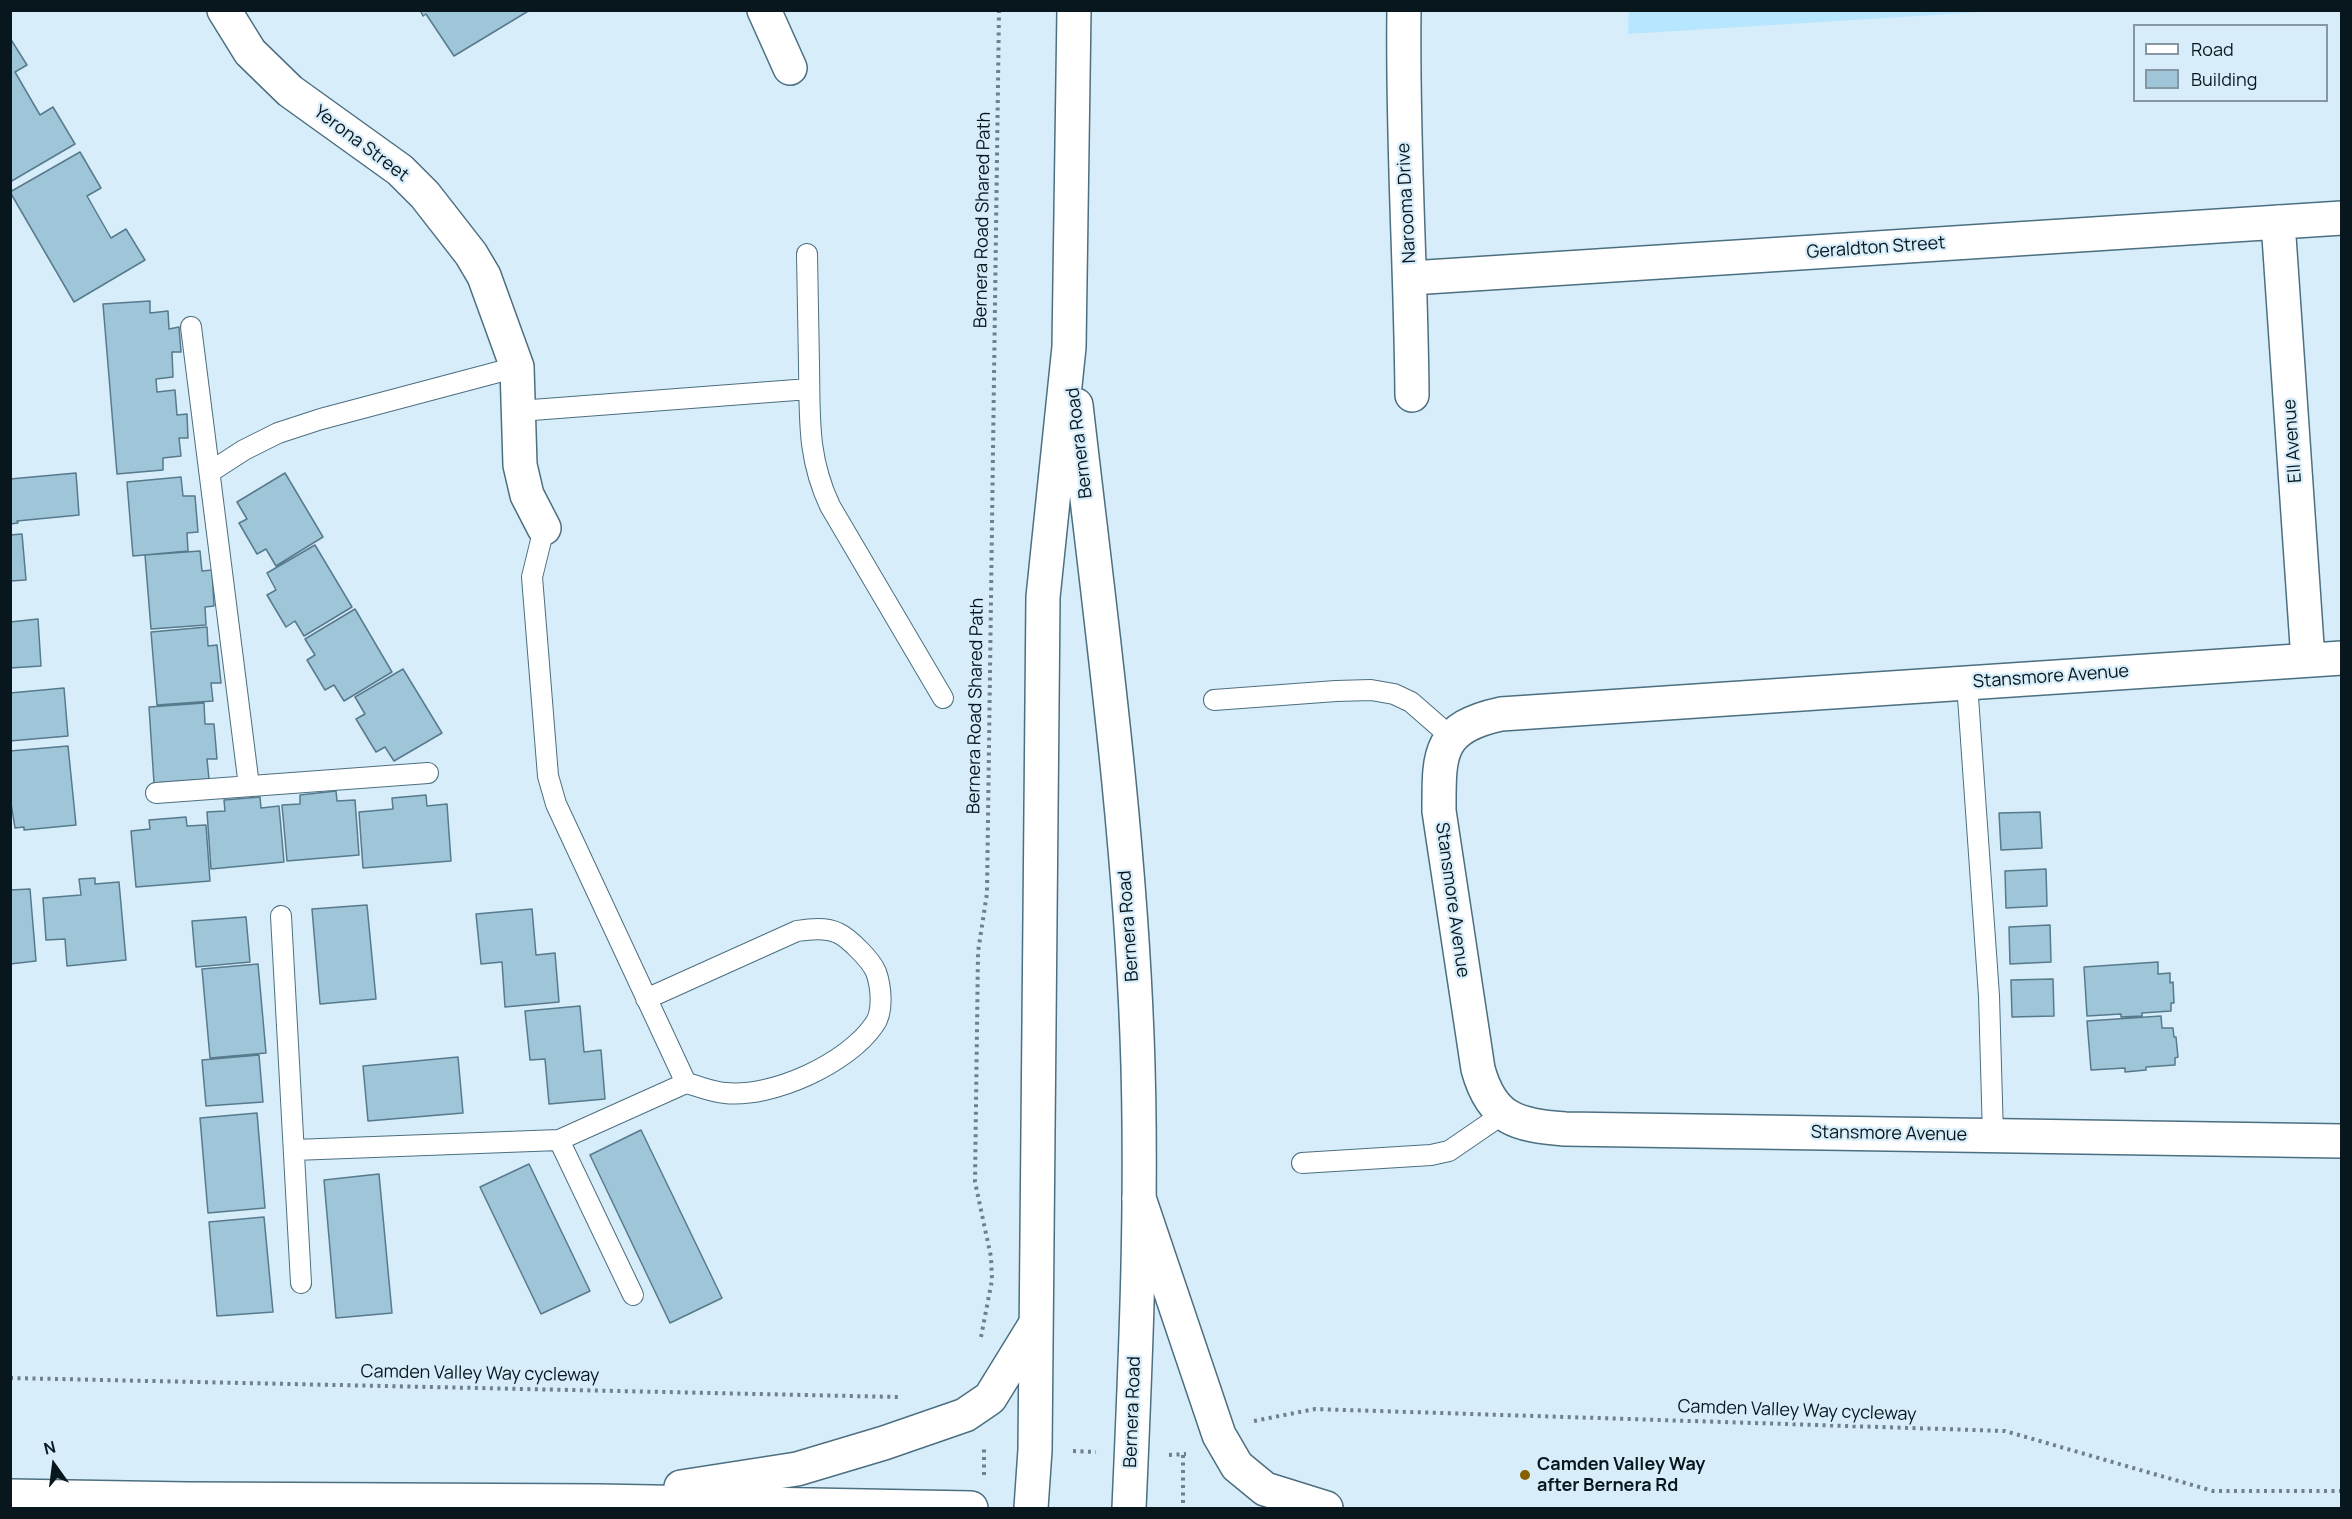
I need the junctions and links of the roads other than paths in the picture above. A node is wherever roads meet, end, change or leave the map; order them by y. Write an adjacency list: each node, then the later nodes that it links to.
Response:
1 (224, 10): 12 (street, Yerona Street)
2 (764, 10): 5 (street)
3 (1074, 10): 11 (street, Bernera Road)
4 (1404, 10): 9 (street, Narooma Drive)
5 (790, 68)
6 (2342, 218): 7 (street, Geraldton Street)
7 (2278, 222): 9 (street, Geraldton Street); 19 (street, Ell Avenue)
8 (807, 254): 13 (lane)
9 (1411, 278): 14 (street, Narooma Drive)
10 (191, 327): 16 (lane)
11 (1069, 347): 36 (street, Bernera Road); 39 (street, Bernera Road)
12 (517, 367): 15 (street, Yerona Street); 16 (lane)
13 (809, 389): 15 (lane); 21 (lane)
14 (1412, 395)
15 (519, 411): 17 (street, Yerona Street)
16 (210, 472): 25 (lane)
17 (544, 528): 28 (lane)
18 (2342, 658): 19 (street, Stansmore Avenue)
19 (2308, 660): 20 (street, Stansmore Avenue)
20 (1967, 683): 23 (street, Stansmore Avenue); 31 (lane)
21 (942, 698)
22 (1214, 700): 23 (lane)
23 (1451, 737): 30 (street, Stansmore Avenue)
24 (428, 773): 25 (lane)
25 (249, 786): 26 (lane)
26 (156, 793)
27 (281, 916): 34 (lane)
28 (646, 999): 29 (lane); 29 (lane)
29 (686, 1083): 32 (lane)
30 (1503, 1114): 31 (street, Stansmore Avenue); 35 (lane)
31 (1994, 1136): 33 (street, Stansmore Avenue)
32 (559, 1140): 34 (lane); 38 (lane)
33 (2342, 1141)
34 (294, 1150): 37 (lane)
35 (1302, 1163)
36 (1139, 1198): 44 (street, Bernera Road); 45 (street)
37 (301, 1283)
38 (633, 1294)
39 (1035, 1325): 41 (street); 43 (street, Bernera Road)
40 (10, 1496): 41 (street)
41 (599, 1501): 42 (street)
42 (971, 1509)
43 (1031, 1509)
44 (1129, 1509)
45 (1326, 1509)

